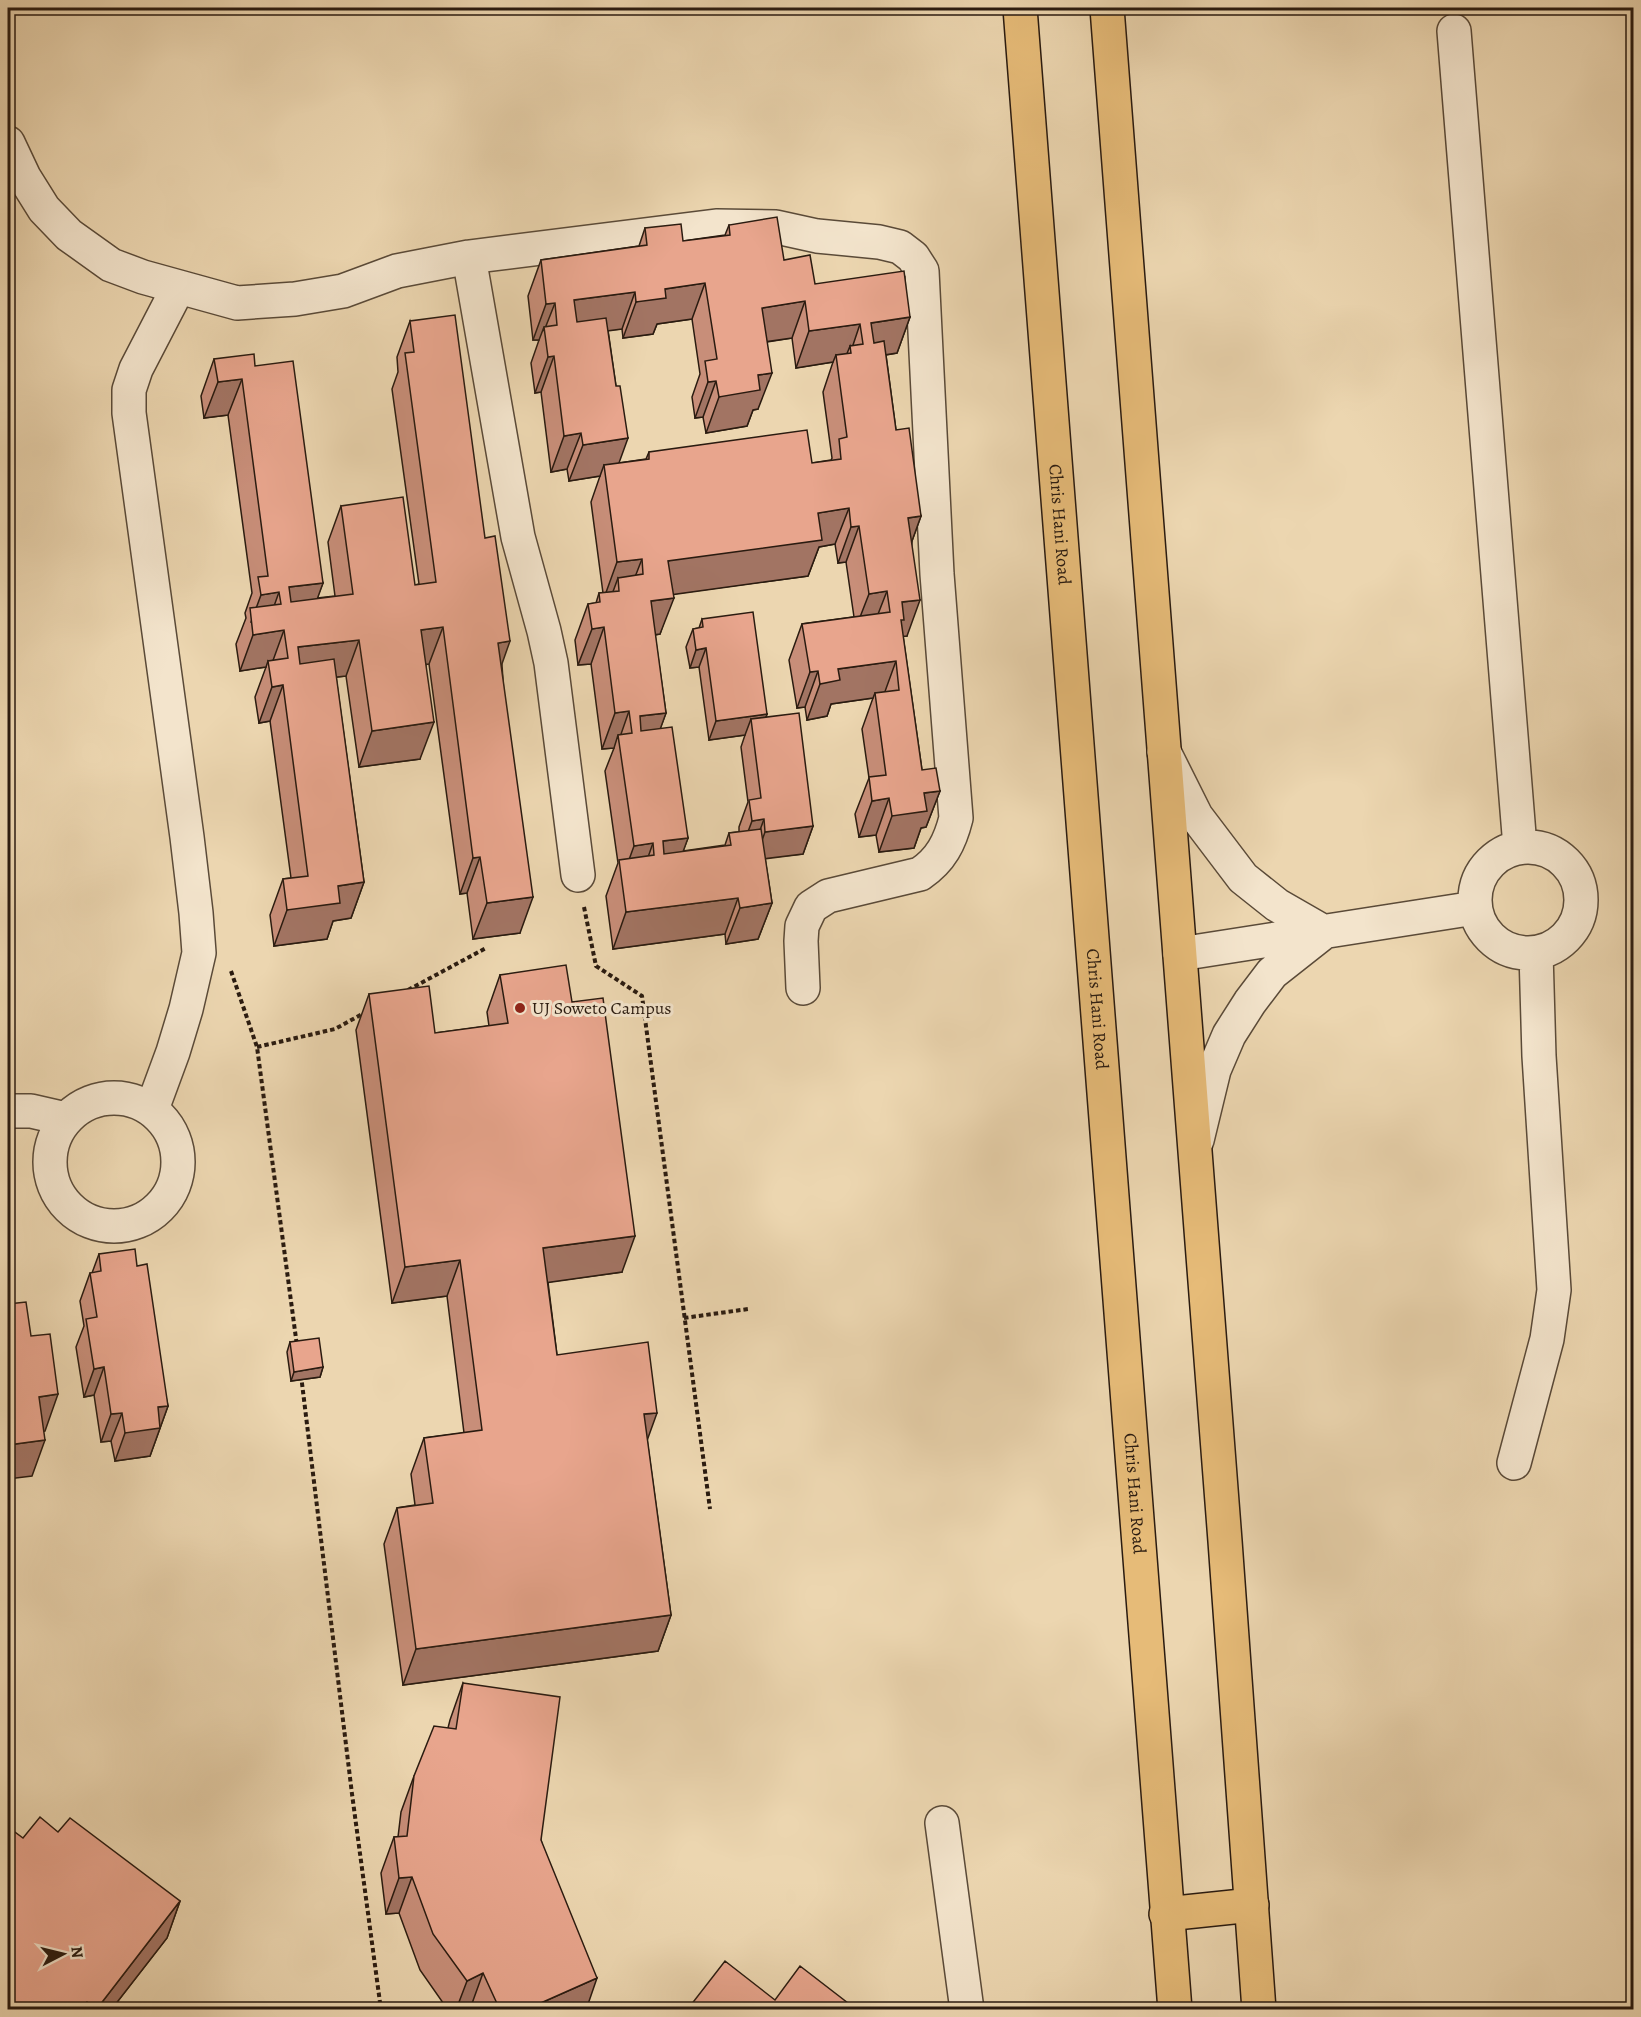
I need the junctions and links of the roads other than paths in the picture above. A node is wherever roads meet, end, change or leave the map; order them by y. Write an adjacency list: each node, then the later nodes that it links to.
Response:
1 (1020, 8): 22 (main road, Chris Hani Road)
2 (1107, 8): 7 (main road)
3 (1454, 31): 8 (lane)
4 (8, 143): 6 (lane)
5 (469, 256): 6 (lane); 9 (lane); 14 (lane)
6 (178, 288): 15 (lane)
7 (1164, 752): 11 (lane); 13 (main road)
8 (1520, 847): 10 (lane); 12 (lane)
9 (578, 875)
10 (1475, 908): 11 (lane); 12 (lane)
11 (1324, 932): 13 (lane); 18 (lane)
12 (1536, 953): 19 (lane)
13 (1180, 954): 18 (main road)
14 (803, 988)
15 (152, 1109): 17 (lane); 17 (lane)
16 (8, 1111): 17 (lane)
17 (66, 1119)
18 (1195, 1148): 21 (main road)
19 (1515, 1463)
20 (942, 1823): 23 (lane)
21 (1252, 1905): 22 (main road); 25 (main road)
22 (1166, 1914): 24 (main road, Chris Hani Road)
23 (967, 2010)
24 (1175, 2010)
25 (1259, 2010)

